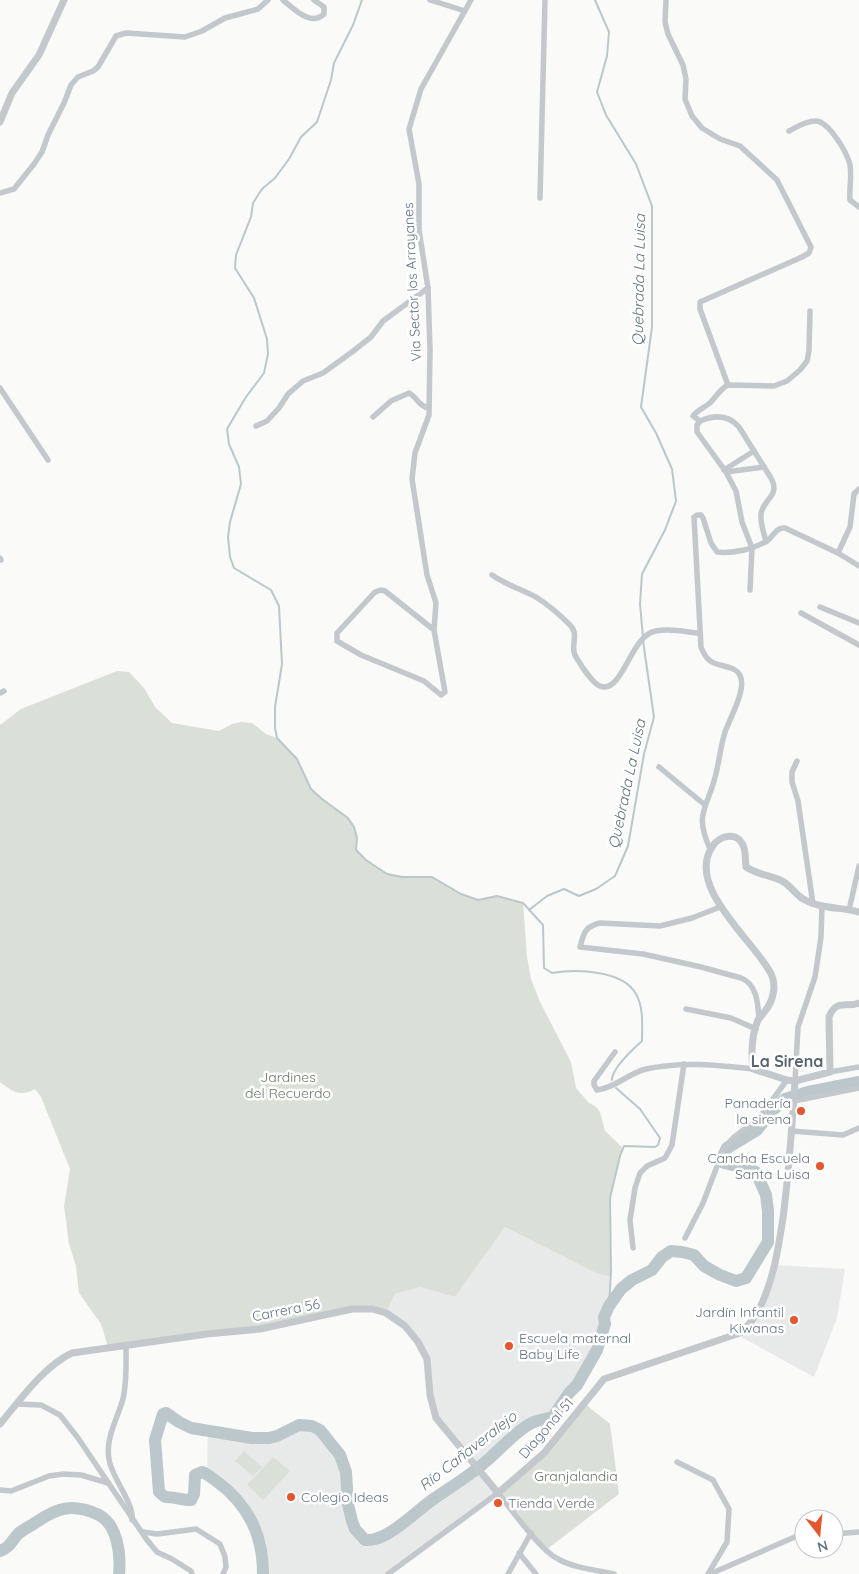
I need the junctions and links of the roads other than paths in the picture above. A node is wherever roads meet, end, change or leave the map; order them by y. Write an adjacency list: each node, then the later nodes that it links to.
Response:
1 (64, 0): 10 (street)
2 (268, 0): 12 (street)
3 (283, 0): 4 (street)
4 (314, 0)
5 (430, 0): 9 (street)
6 (471, 0): 9 (street, Via Sector los Arrayanes)
7 (545, 0): 13 (street)
8 (666, 0): 17 (street)
9 (465, 11): 15 (street, Via Sector los Arrayanes)
10 (0, 122)
11 (789, 131): 14 (street)
12 (0, 194)
13 (540, 198)
14 (859, 207)
15 (428, 288): 19 (street, Via Sector los Arrayanes); 22 (street)
16 (810, 311): 17 (street)
17 (728, 385): 21 (street)
18 (0, 388): 24 (street)
19 (429, 408): 20 (street); 37 (street, Via Sector los Arrayanes)
20 (373, 417)
21 (700, 421): 23 (street); 26 (street)
22 (256, 426)
23 (754, 451): 25 (street); 26 (street)
24 (48, 460)
25 (764, 467): 26 (street); 28 (street)
26 (725, 471): 29 (street)
27 (859, 489): 30 (street)
28 (766, 542): 29 (street); 30 (street)
29 (752, 548): 33 (street); 38 (street)
30 (838, 553): 31 (street)
31 (859, 566)
32 (492, 575): 38 (street)
33 (750, 590)
34 (820, 607): 36 (street)
35 (801, 613): 39 (street)
36 (859, 622)
37 (434, 630): 37 (street, Via Sector los Arrayanes)
38 (699, 633): 42 (street)
39 (859, 645)
40 (797, 761): 45 (street)
41 (658, 767): 42 (street)
42 (704, 805): 43 (street)
43 (710, 850): 45 (street); 46 (street)
44 (859, 866): 48 (street)
45 (813, 904): 47 (street)
46 (720, 906): 52 (street); 52 (street)
47 (822, 906): 48 (street); 60 (street)
48 (849, 910): 49 (street)
49 (859, 912)
50 (859, 1003): 58 (street)
51 (686, 1009): 53 (street)
52 (759, 1019): 53 (street)
53 (756, 1029): 57 (street)
54 (615, 1052): 55 (street)
55 (684, 1064): 57 (street); 66 (street)
56 (859, 1067): 58 (street)
57 (753, 1069): 59 (street)
58 (830, 1072): 60 (street)
59 (787, 1080): 60 (street); 65 (street)
60 (795, 1084): 62 (street)
61 (859, 1088): 62 (street)
62 (794, 1103): 64 (street)
63 (859, 1128): 64 (street)
64 (791, 1131): 73 (street, Diagonal 51)
65 (685, 1238)
66 (633, 1248)
67 (126, 1345): 68 (street, Carrera 56); 73 (street, Carrera 56); 74 (street)
68 (17, 1404): 69 (street, Carrera 56); 71 (street)
69 (0, 1424)
70 (677, 1462): 87 (street)
71 (108, 1483): 72 (street); 74 (street)
72 (0, 1490)
73 (498, 1493): 77 (street); 83 (street, Diagonal 51)
74 (132, 1520): 75 (street)
75 (143, 1532): 81 (street); 82 (street)
76 (859, 1532): 78 (street)
77 (531, 1533): 80 (street); 86 (street)
78 (844, 1533)
79 (794, 1537): 87 (street)
80 (519, 1553): 84 (street); 85 (street)
81 (192, 1574)
82 (223, 1574)
83 (388, 1574)
84 (508, 1574)
85 (536, 1574)
86 (614, 1574)
87 (709, 1574)

